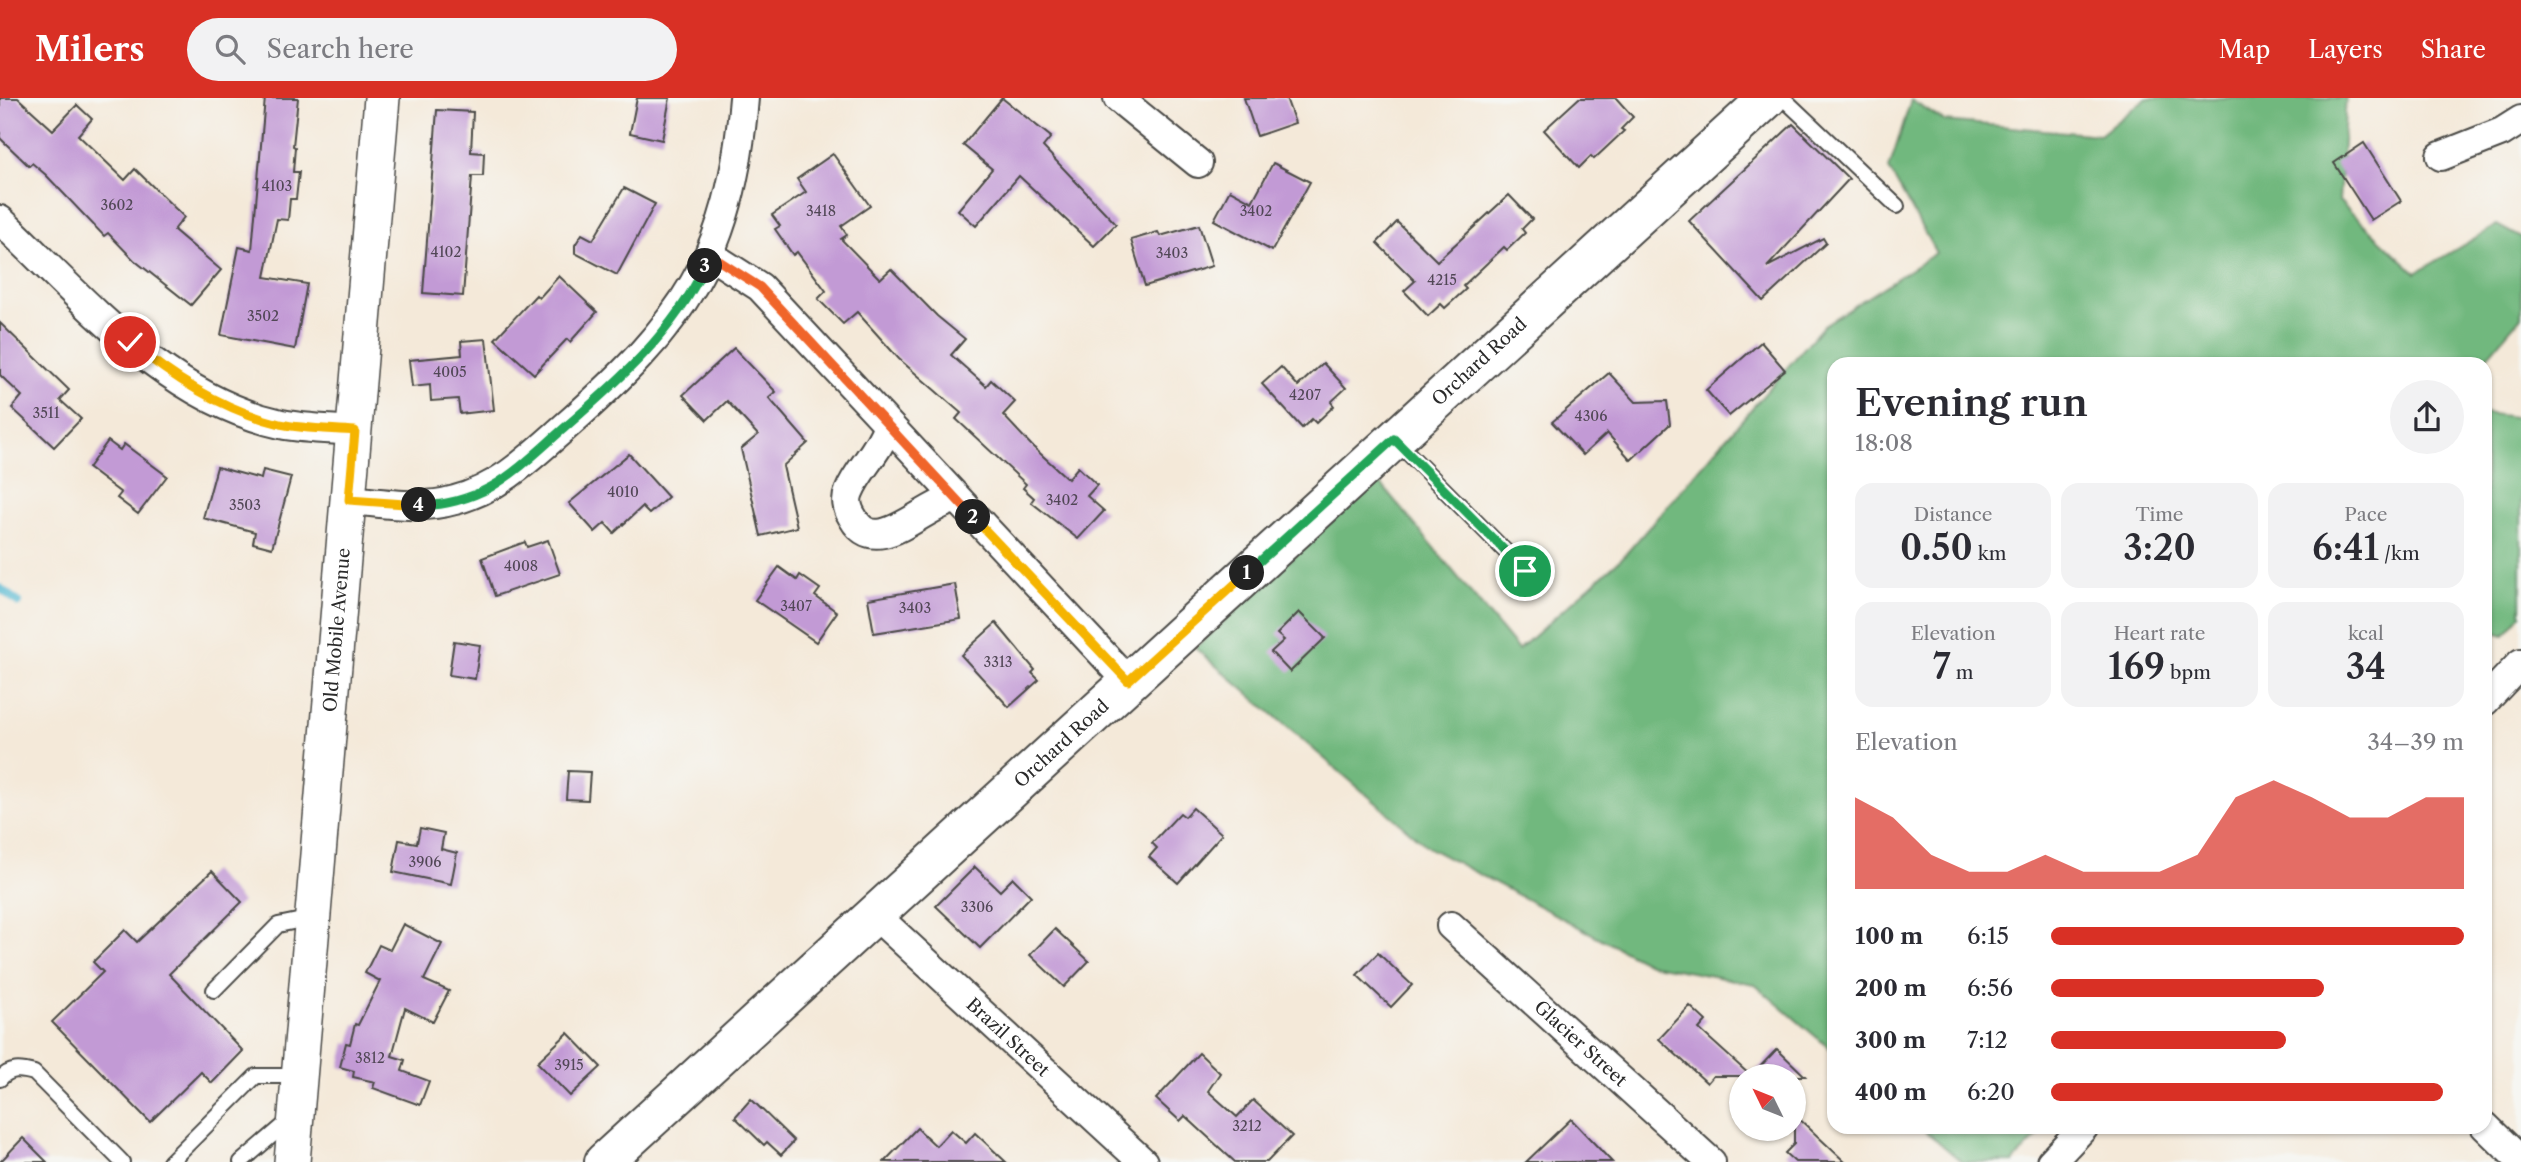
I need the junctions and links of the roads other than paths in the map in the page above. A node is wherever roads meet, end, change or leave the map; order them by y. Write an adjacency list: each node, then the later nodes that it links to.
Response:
1 (382, 98): 12 (street, Old Mobile Avenue)
2 (744, 98): 10 (street)
3 (1118, 98): 7 (street)
4 (1761, 101): 8 (lane); 13 (main road, Orchard Road)
5 (2521, 120): 6 (street)
6 (2441, 156)
7 (1198, 163)
8 (1897, 206)
9 (0, 220): 12 (street)
10 (710, 255): 11 (street); 15 (street)
11 (887, 427): 14 (street); 14 (street)
12 (355, 431): 15 (street, Old Mobile Avenue)
13 (1394, 439): 16 (lane); 18 (main road, Orchard Road)
14 (956, 499): 18 (street)
15 (349, 500): 21 (street, Old Mobile Avenue)
16 (1525, 571)
17 (2521, 663): 19 (street)
18 (1128, 681): 20 (main road, Orchard Road)
19 (2492, 694)
20 (874, 914): 34 (main road, Orchard Road); 35 (street, Brazil Street)
21 (314, 918): 23 (lane); 24 (street, Old Mobile Avenue)
22 (1451, 926): 36 (street, Glacier Street)
23 (214, 990)
24 (300, 1076): 26 (street, Old Mobile Avenue); 31 (lane)
25 (0, 1079): 30 (lane)
26 (297, 1115): 32 (lane); 33 (street, Old Mobile Avenue)
27 (2492, 1132): 29 (street)
28 (2077, 1134): 37 (street)
29 (2521, 1161)
30 (122, 1162)
31 (170, 1162)
32 (241, 1162)
33 (292, 1162)
34 (604, 1162)
35 (1143, 1162)
36 (1711, 1162)
37 (2051, 1162)

